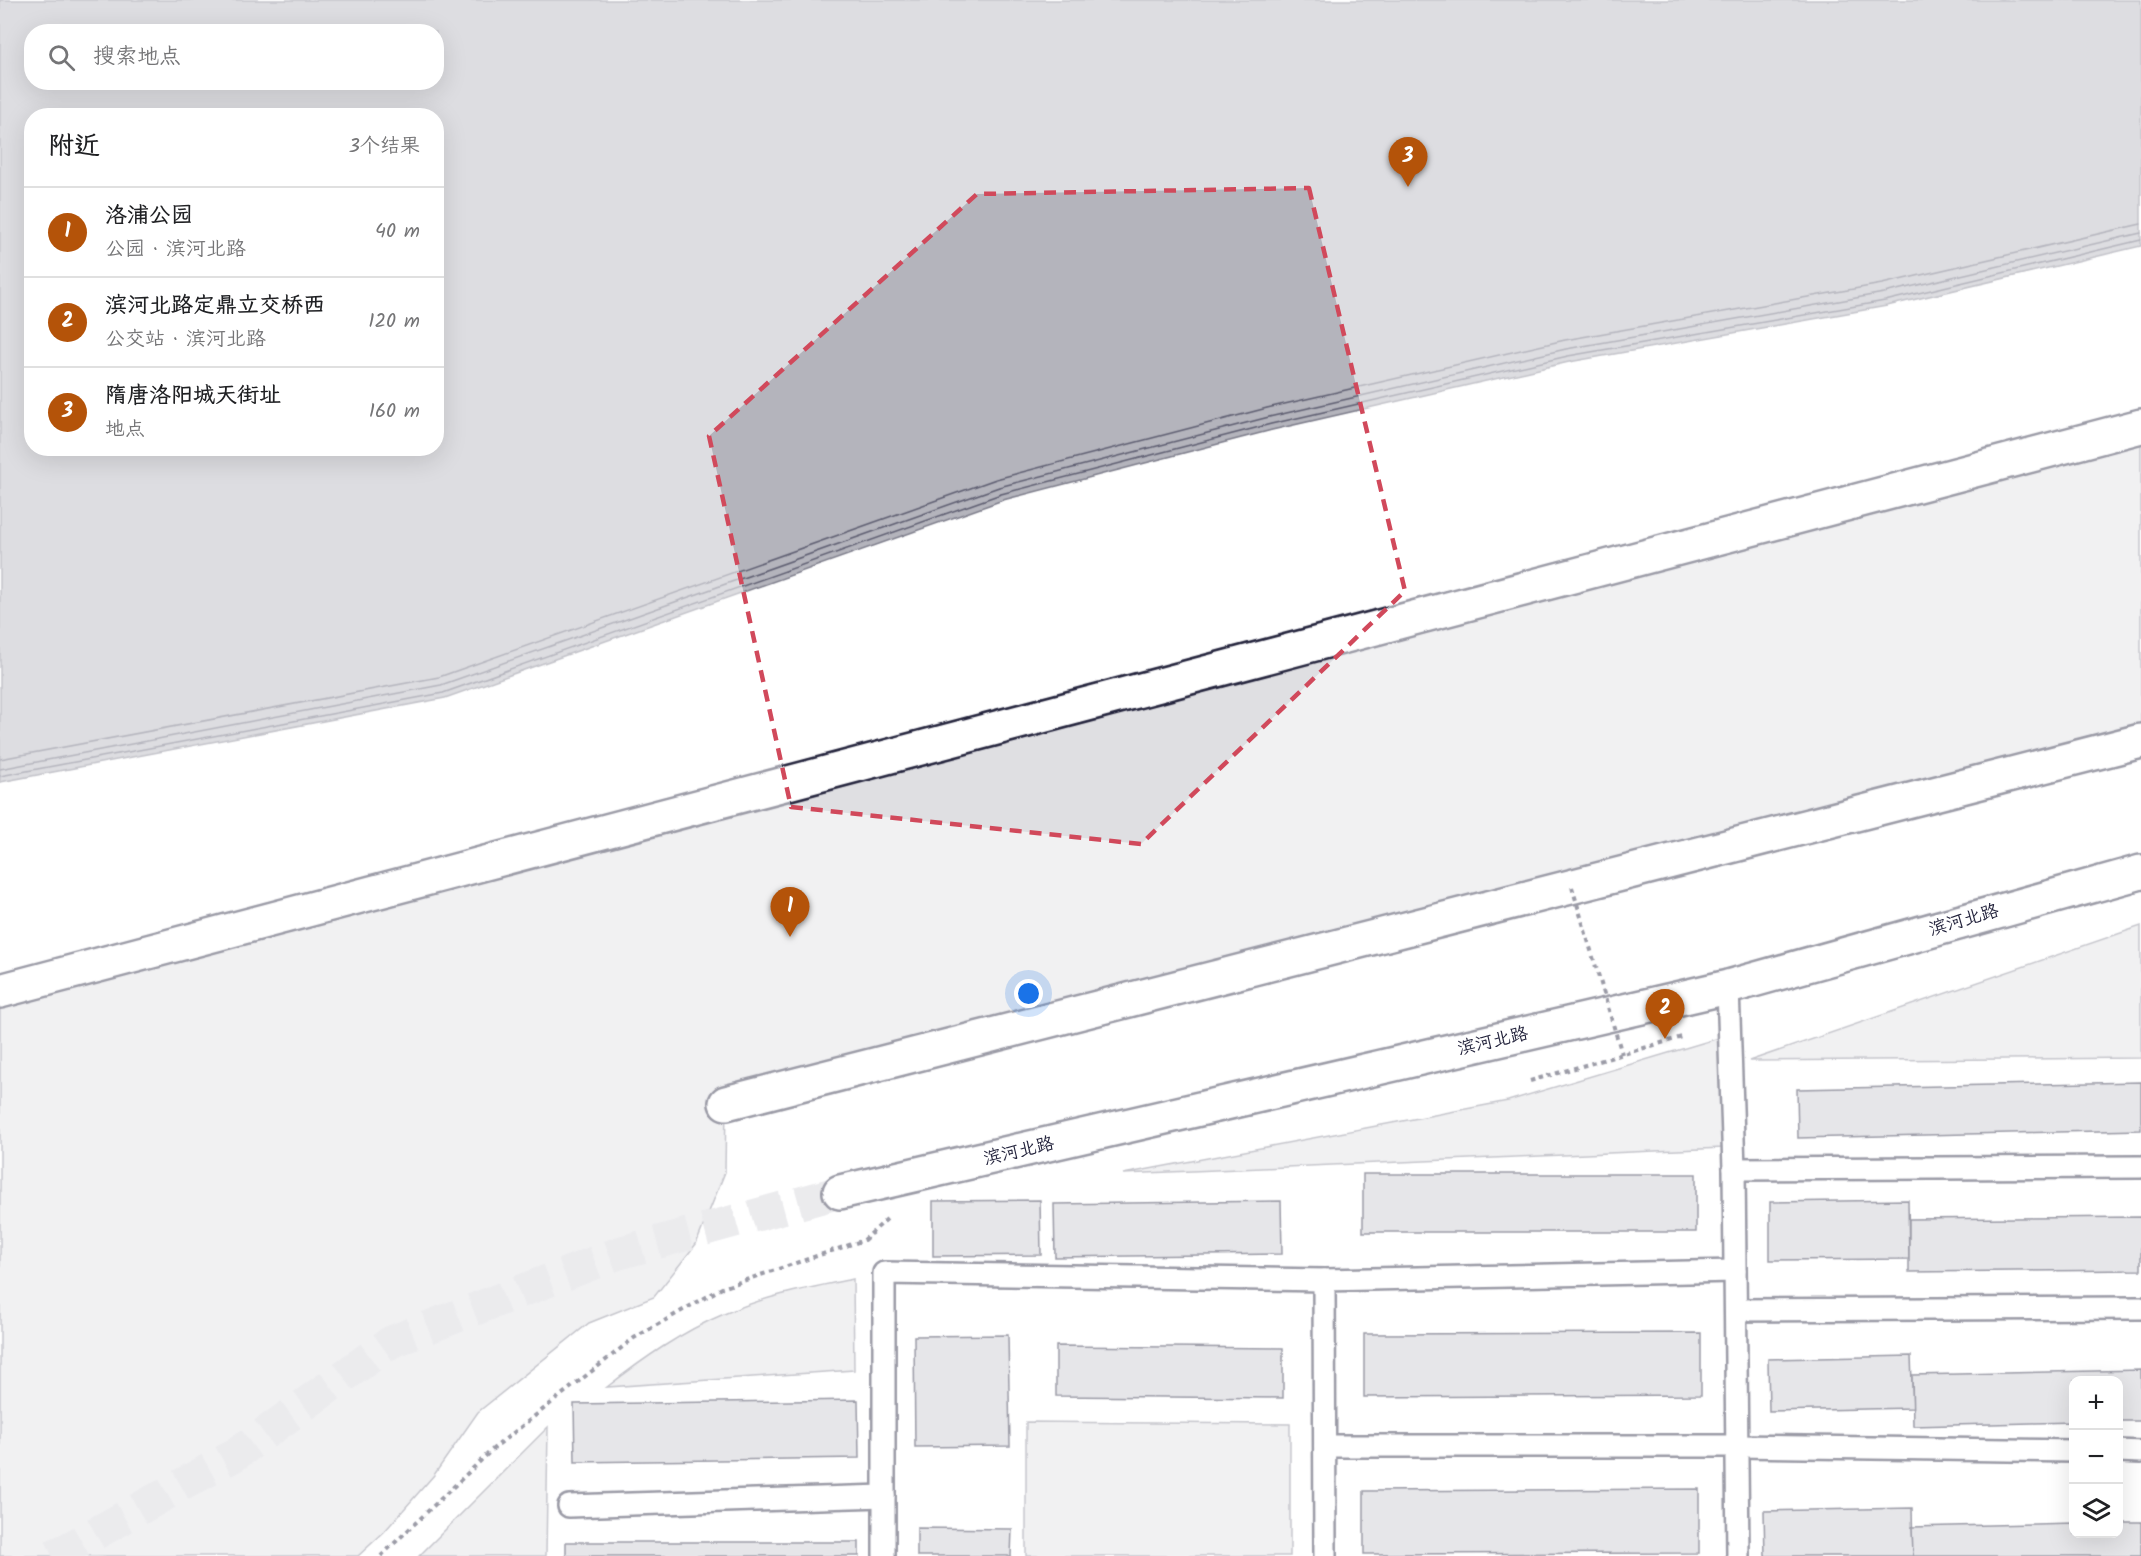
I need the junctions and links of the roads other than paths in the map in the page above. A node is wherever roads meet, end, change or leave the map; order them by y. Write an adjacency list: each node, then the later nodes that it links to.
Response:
1 (2141, 426): 5 (street)
2 (2141, 741): 6 (street)
3 (2141, 872): 4 (street, 滨河北路)
4 (1728, 987): 8 (lane); 9 (street, 滨河北路)
5 (0, 991)
6 (726, 1103)
7 (2141, 1167): 8 (lane)
8 (1734, 1169): 10 (lane)
9 (840, 1192)
10 (1735, 1271): 11 (lane); 13 (lane)
11 (1324, 1280): 14 (lane); 19 (lane)
12 (2141, 1308): 13 (lane)
13 (1736, 1310): 15 (lane)
14 (1325, 1446): 15 (lane); 22 (lane)
15 (1737, 1446): 16 (lane); 23 (lane)
16 (2069, 1451)
17 (2123, 1451): 18 (lane)
18 (2141, 1452)
19 (884, 1496): 20 (lane); 21 (lane)
20 (569, 1506)
21 (884, 1556)
22 (1325, 1556)
23 (1738, 1556)

